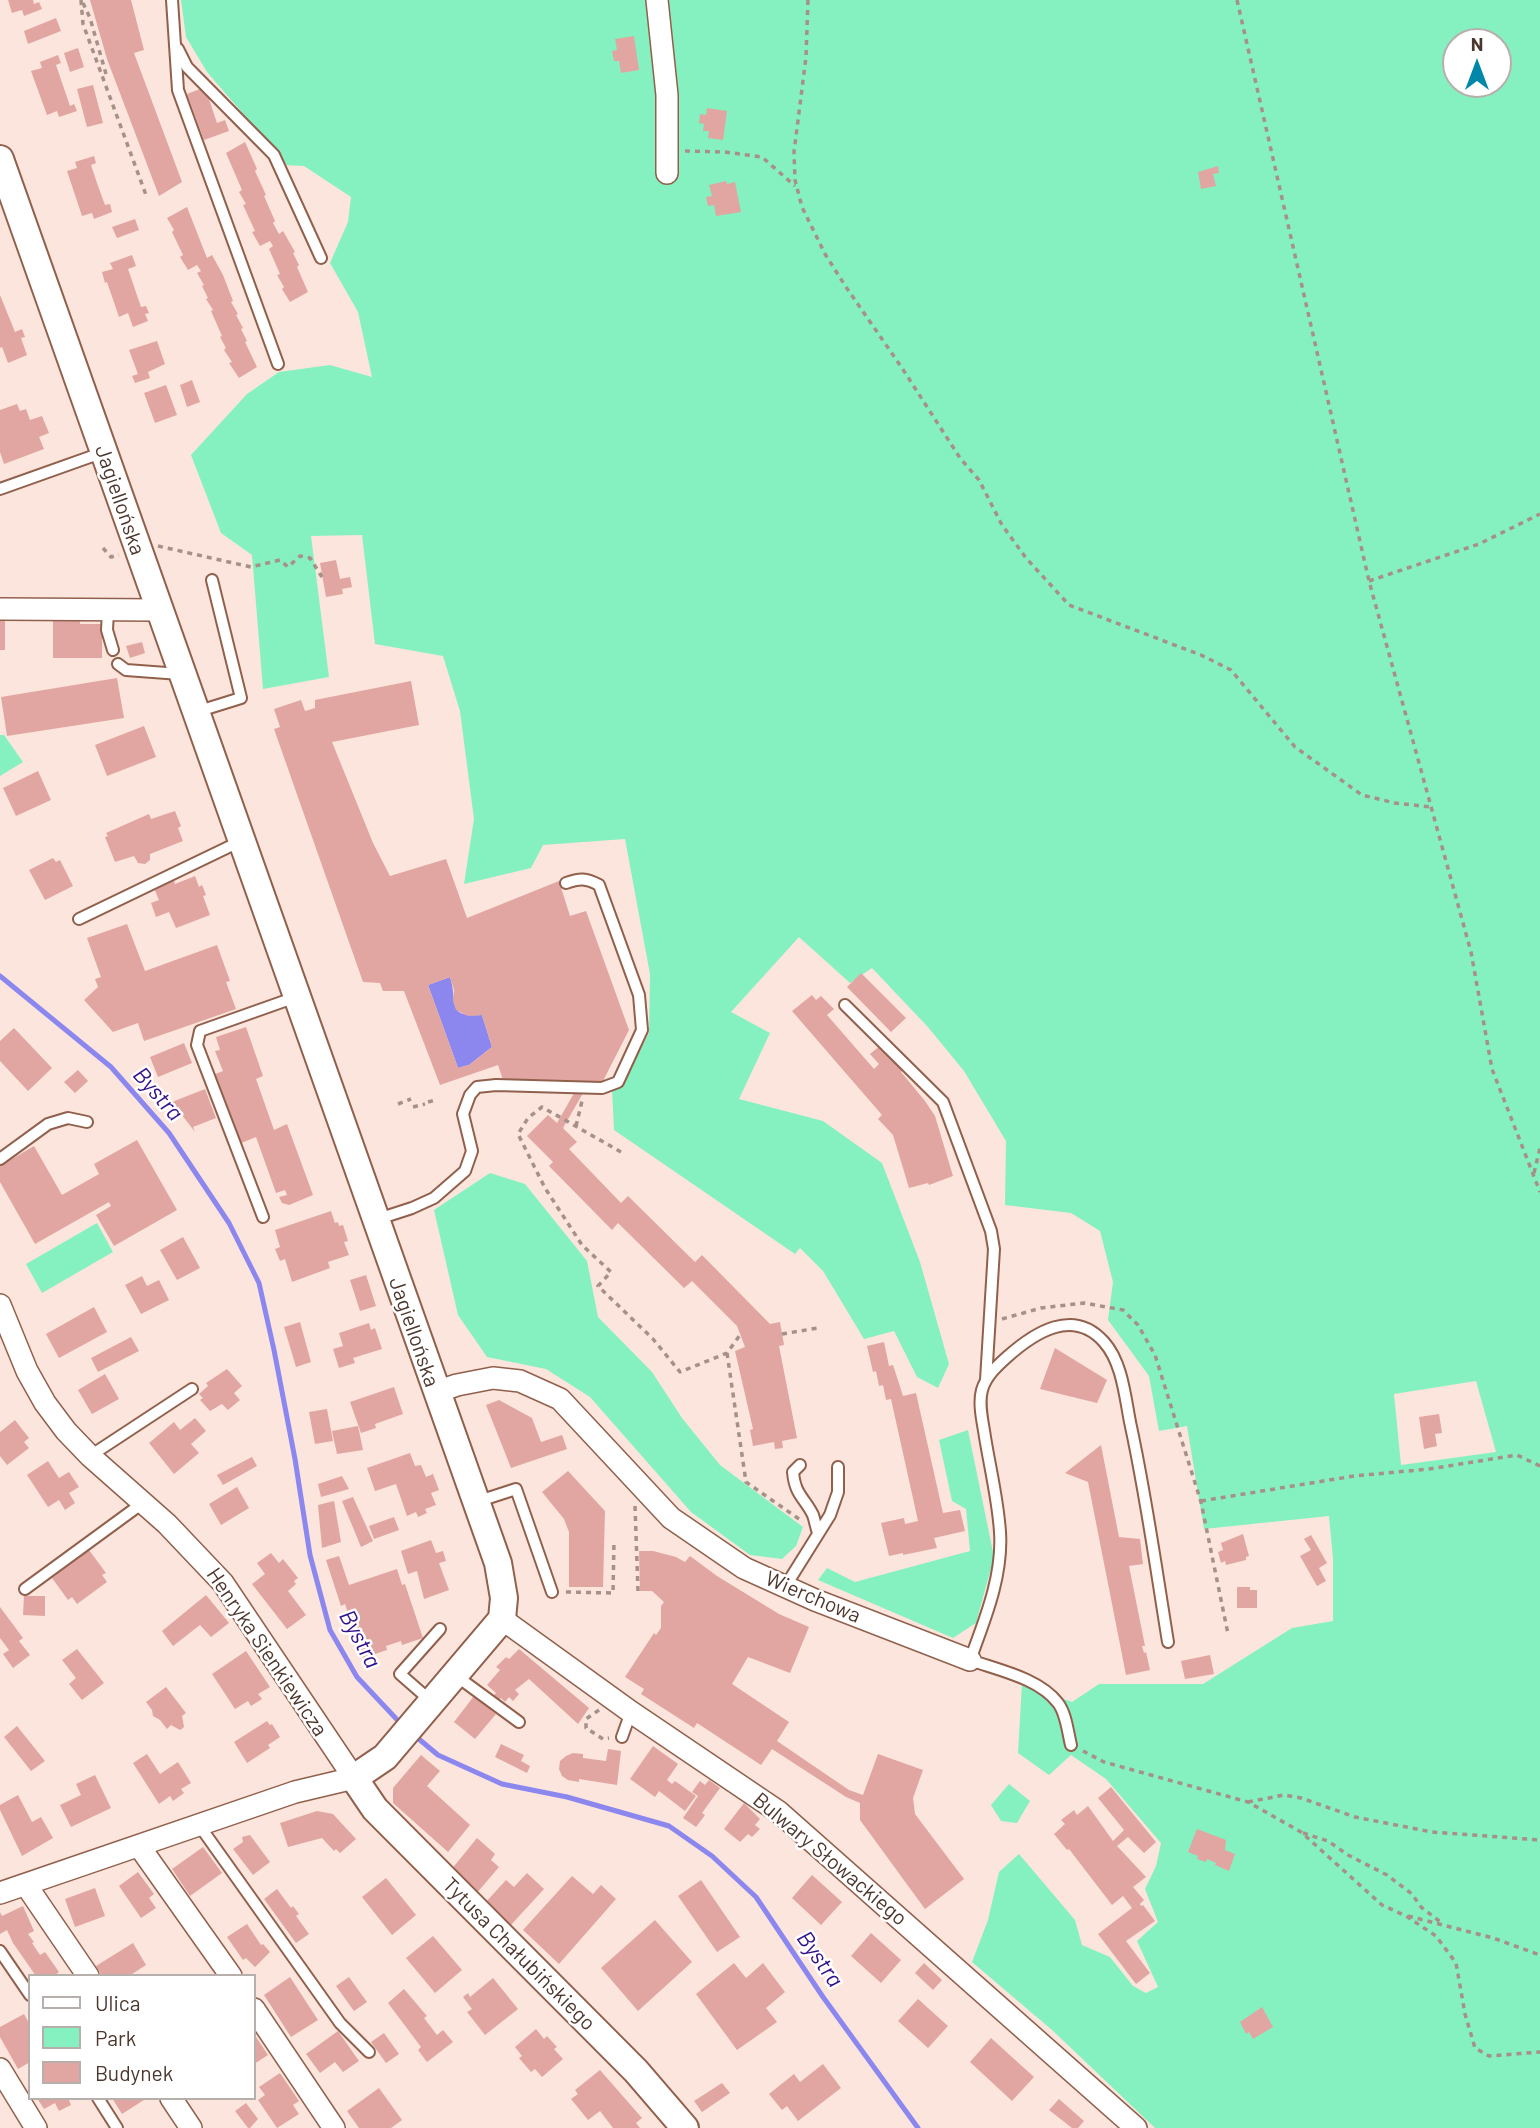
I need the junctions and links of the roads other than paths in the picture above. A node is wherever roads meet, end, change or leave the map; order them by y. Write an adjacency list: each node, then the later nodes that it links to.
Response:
1 (172, 0): 3 (lane)
2 (657, 0): 5 (street)
3 (175, 44): 6 (lane); 7 (lane)
4 (0, 159): 8 (street, Jagiellońska)
5 (667, 173)
6 (321, 258)
7 (278, 364)
8 (104, 452): 9 (lane); 12 (street, Jagiellońska)
9 (0, 489)
10 (212, 580): 17 (lane)
11 (0, 608): 13 (street)
12 (159, 610): 13 (street); 16 (street, Jagiellońska)
13 (108, 611): 14 (lane)
14 (113, 650)
15 (118, 664): 16 (lane)
16 (182, 675): 17 (street, Jagiellońska)
17 (196, 712): 18 (street, Jagiellońska)
18 (241, 841): 20 (lane); 21 (street, Jagiellońska)
19 (566, 883): 26 (lane)
20 (79, 919)
21 (296, 998): 25 (lane); 26 (street, Jagiellońska)
22 (845, 1005): 28 (lane)
23 (87, 1122): 24 (lane)
24 (0, 1159)
25 (262, 1217)
26 (375, 1220): 30 (street, Jagiellońska)
27 (0, 1305): 31 (street, Henryka Sienkiewicza)
28 (986, 1380): 42 (lane); 43 (lane)
29 (192, 1389): 31 (lane)
30 (436, 1392): 35 (street, Jagiellońska); 37 (street, Wierchowa)
31 (90, 1456): 34 (street, Henryka Sienkiewicza)
32 (800, 1465): 36 (lane)
33 (838, 1467): 36 (lane)
34 (144, 1502): 38 (lane); 50 (street, Henryka Sienkiewicza)
35 (474, 1502): 39 (lane); 40 (street, Jagiellońska)
36 (818, 1533): 37 (lane)
37 (785, 1587): 43 (street, Wierchowa)
38 (25, 1589)
39 (552, 1592)
40 (502, 1619): 44 (street); 46 (street, Bulwary Słowackiego)
41 (440, 1629): 45 (lane)
42 (1168, 1642)
43 (970, 1660): 49 (lane)
44 (455, 1675): 45 (street); 47 (lane)
45 (429, 1705): 50 (street)
46 (628, 1719): 48 (lane); 69 (street, Bulwary Słowackiego)
47 (519, 1722)
48 (622, 1737)
49 (1071, 1745)
50 (354, 1778): 51 (street); 68 (street, Tytusa Chałubińskiego)
51 (199, 1825): 52 (street); 60 (lane)
52 (139, 1846): 53 (street); 57 (street)
53 (26, 1885): 54 (street); 56 (street)
54 (0, 1893)
55 (0, 1951): 58 (lane)
56 (87, 1974)
57 (230, 1974)
58 (28, 1992)
59 (256, 2012): 67 (street)
60 (369, 2052)
61 (0, 2069): 64 (street)
62 (98, 2100): 65 (lane)
63 (172, 2100): 66 (street)
64 (36, 2128)
65 (117, 2128)
66 (191, 2128)
67 (334, 2128)
68 (685, 2128)
69 (1136, 2128)

